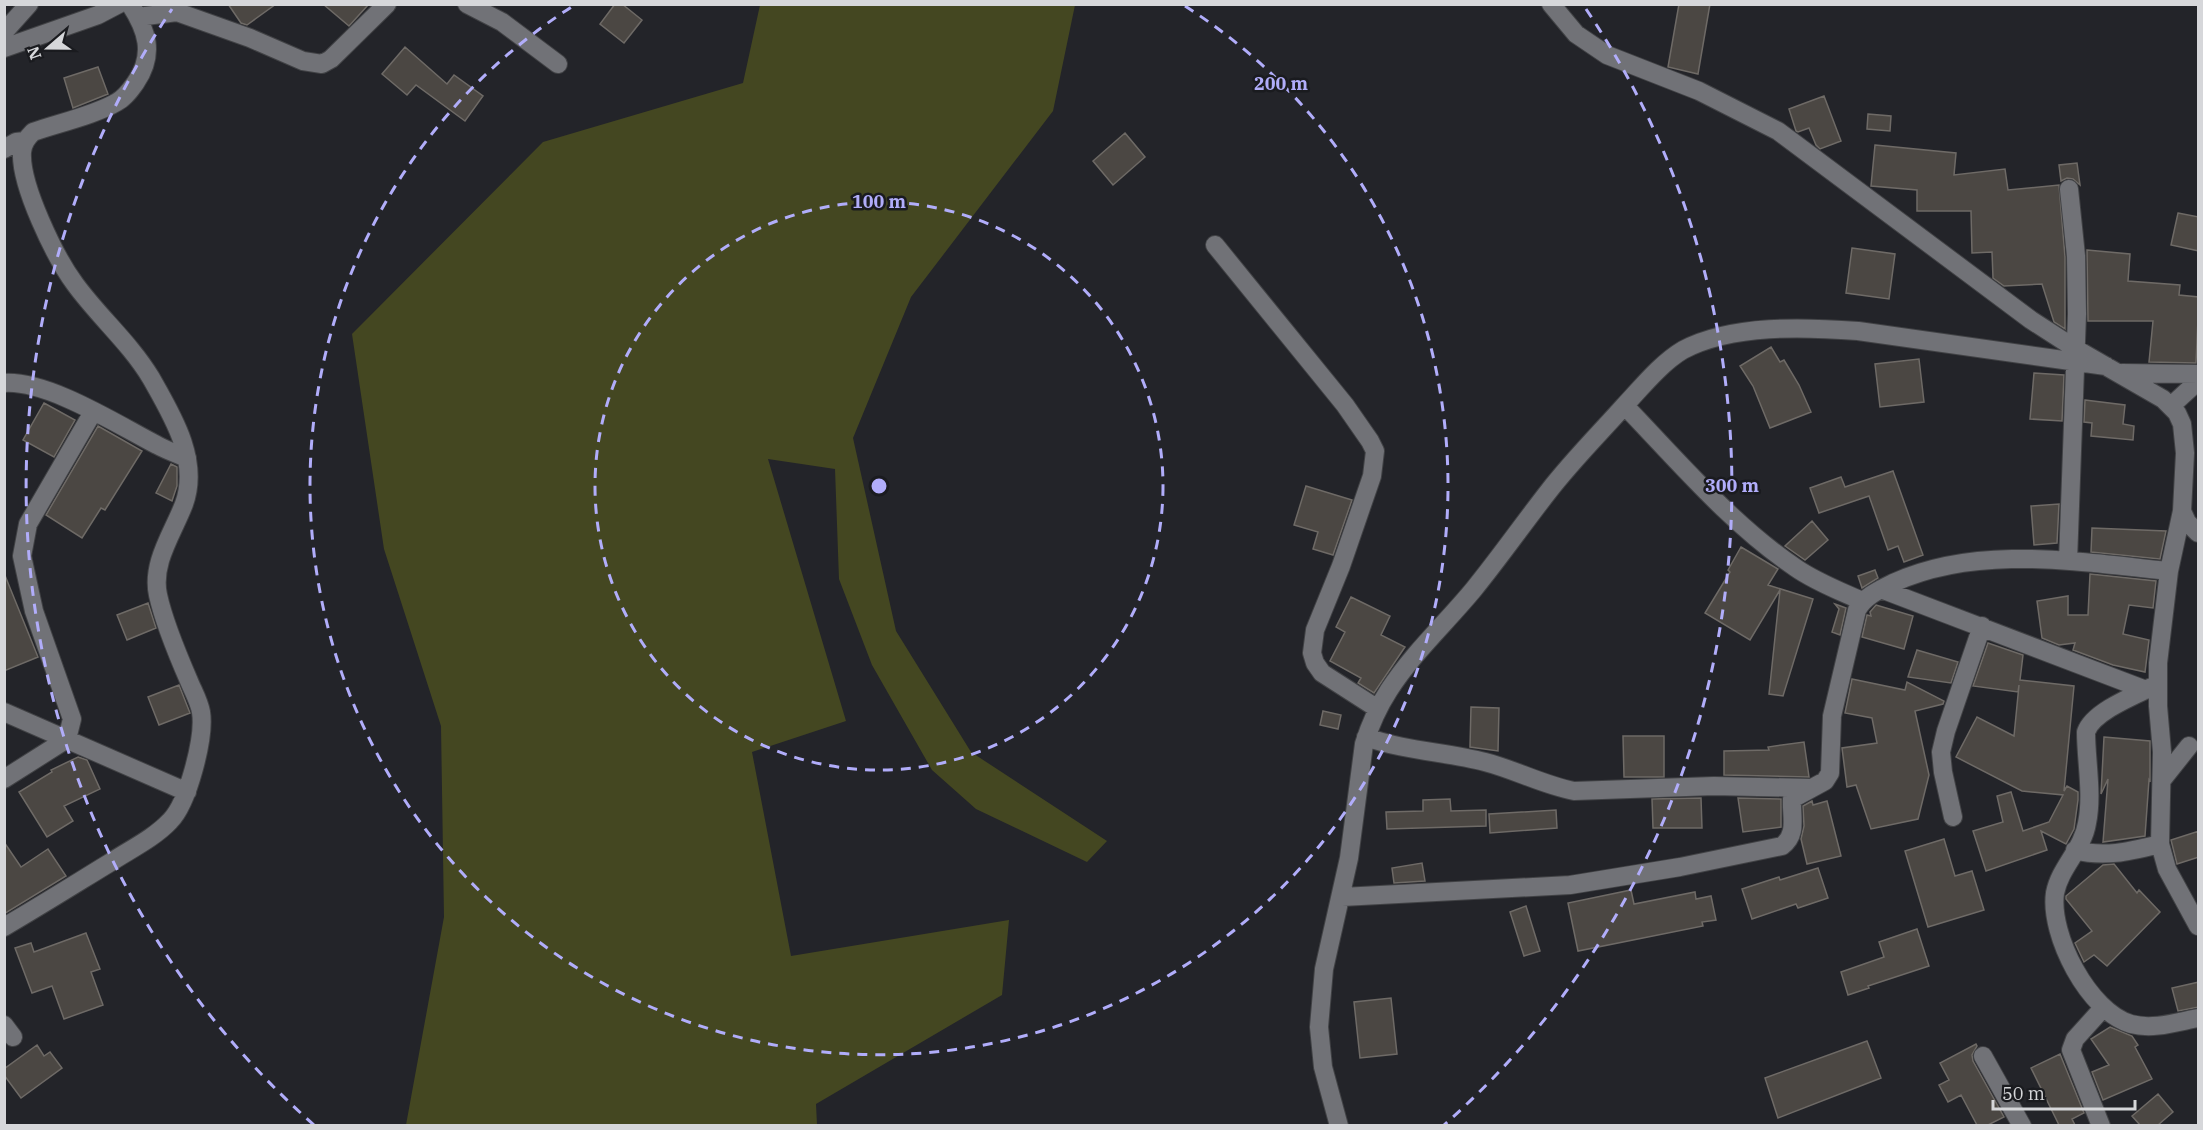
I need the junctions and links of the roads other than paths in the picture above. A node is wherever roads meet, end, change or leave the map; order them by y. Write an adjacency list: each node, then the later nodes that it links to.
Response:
1 (118, 4): 8 (street)
2 (387, 4): 6 (street)
3 (468, 4): 9 (street)
4 (1551, 4): 14 (street)
5 (27, 6): 7 (street); 8 (street)
6 (134, 11): 10 (street)
7 (4, 32)
8 (13, 45)
9 (558, 64)
10 (25, 141): 11 (street); 22 (street)
11 (4, 149)
12 (2069, 189): 14 (street)
13 (1215, 245): 31 (street)
14 (2076, 356): 15 (street); 19 (street); 25 (street)
15 (2113, 370): 16 (street); 20 (street)
16 (2199, 374)
17 (2199, 381): 20 (street)
18 (4, 383): 21 (street)
19 (1625, 406): 28 (street); 31 (street)
20 (2171, 406): 23 (street)
21 (93, 412): 22 (street); 35 (street)
22 (187, 458): 40 (street)
23 (2182, 511): 24 (street); 26 (street)
24 (2199, 533)
25 (2068, 561): 26 (street); 27 (street)
26 (2169, 571): 30 (street)
27 (1881, 589): 28 (street); 29 (street)
28 (1862, 601): 39 (street)
29 (1982, 626): 30 (street); 41 (street)
30 (2152, 687): 34 (street); 43 (street)
31 (1378, 709): 33 (street)
32 (4, 712): 35 (street)
33 (1366, 737): 39 (street); 44 (street)
34 (2162, 738): 36 (street); 38 (street)
35 (68, 740): 37 (street); 40 (street)
36 (2194, 749): 38 (street)
37 (4, 779)
38 (2162, 780): 42 (street)
39 (1811, 788): 44 (street)
40 (187, 792): 46 (street)
41 (1953, 816)
42 (2160, 844): 43 (street); 45 (street)
43 (2075, 850): 47 (street)
44 (1342, 897): 52 (street)
45 (2199, 926)
46 (4, 927)
47 (2103, 1008): 48 (street); 54 (street)
48 (2199, 1018)
49 (4, 1019): 50 (street)
50 (7, 1029)
51 (1983, 1056): 53 (street)
52 (1339, 1125)
53 (2022, 1125)
54 (2101, 1125)

